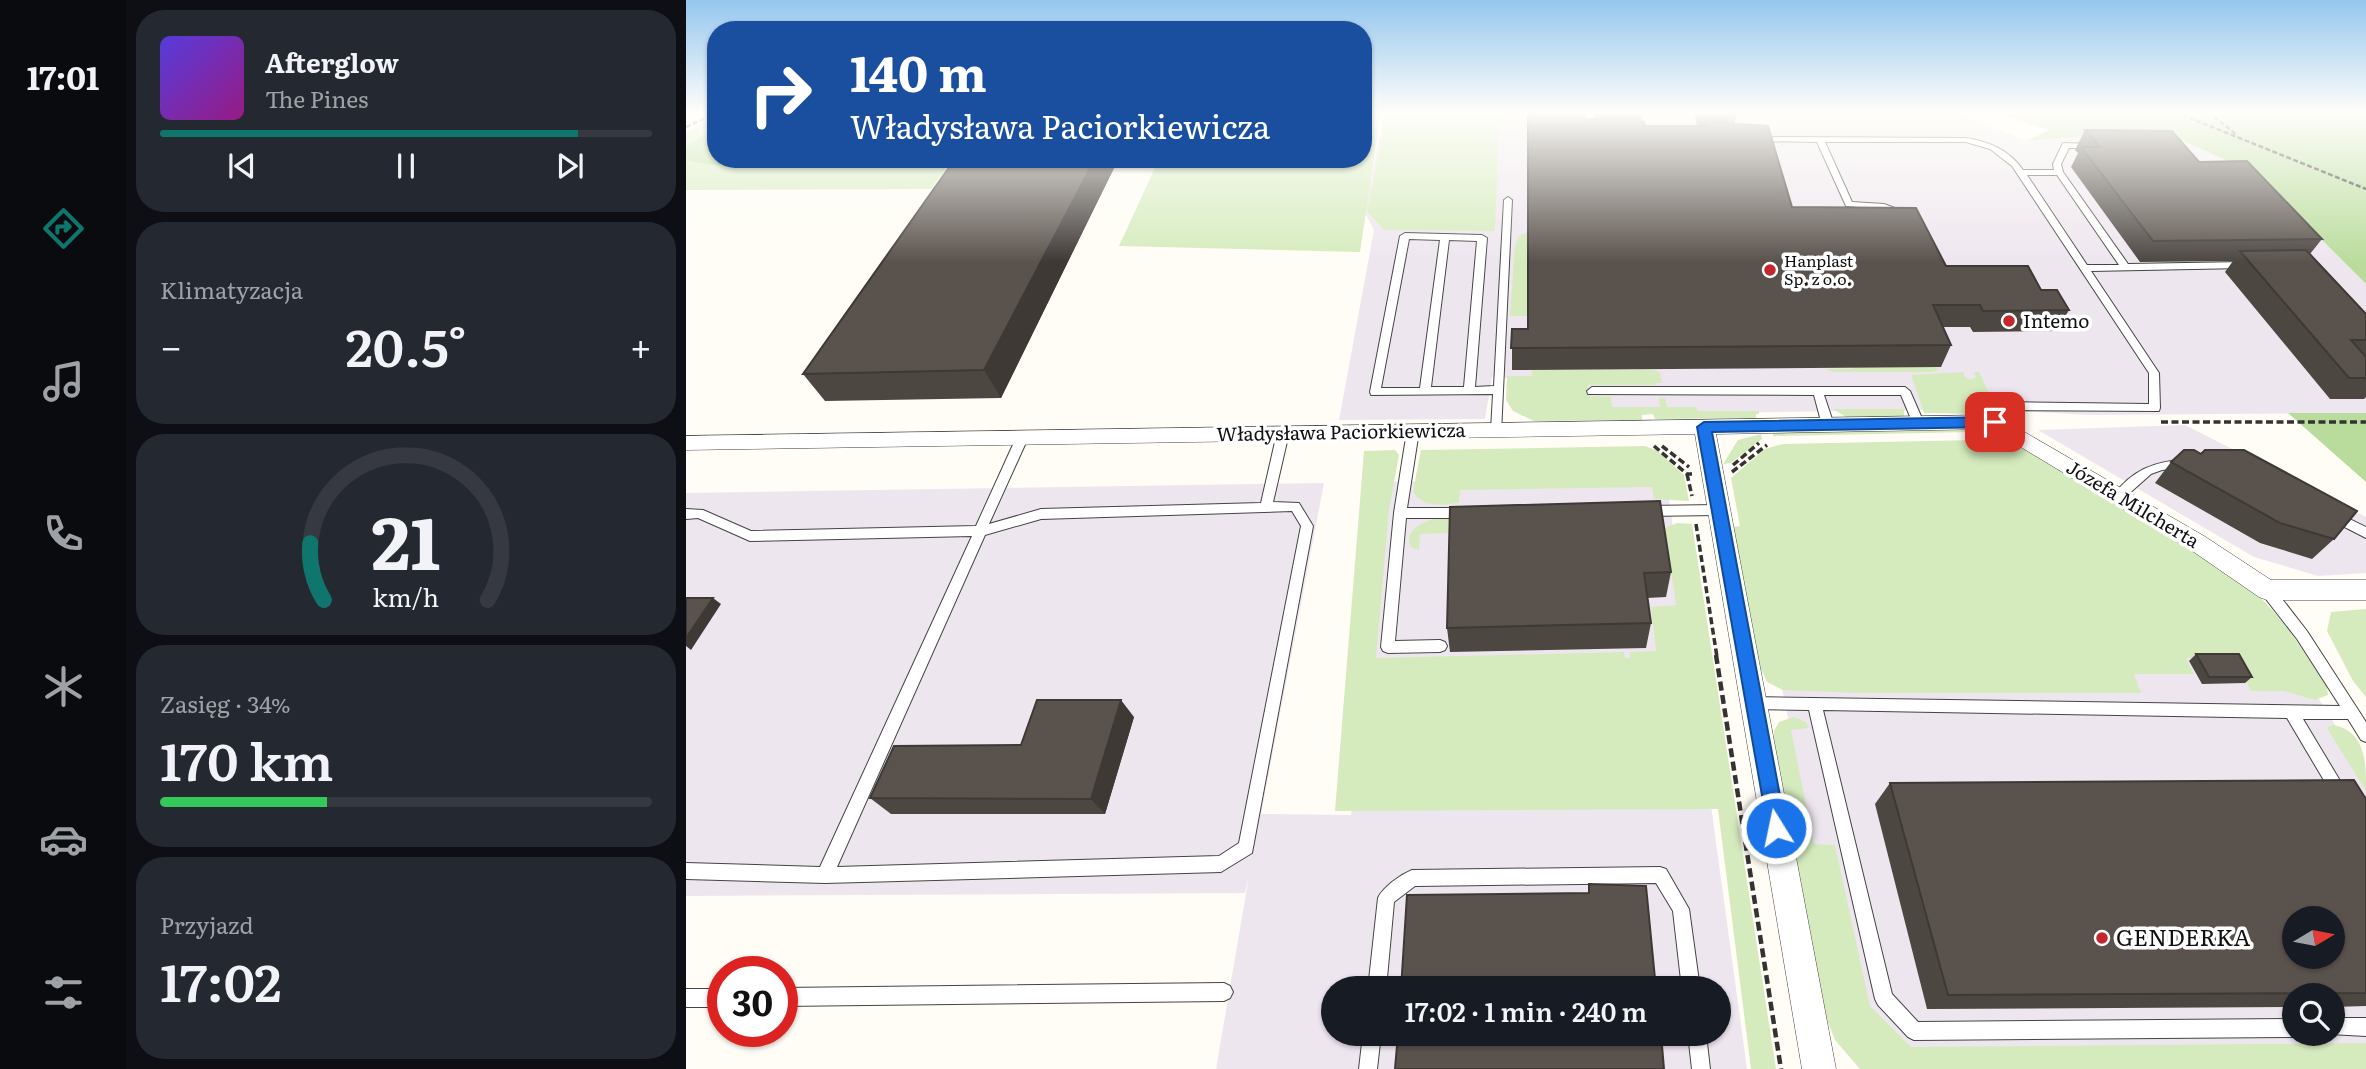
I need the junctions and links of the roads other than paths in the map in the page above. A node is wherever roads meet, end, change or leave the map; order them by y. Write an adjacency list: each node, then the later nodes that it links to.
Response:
1 (1830, 162): 7 (lane)
2 (2011, 162): 5 (lane)
3 (2058, 162): 4 (lane)
4 (2059, 172): 5 (lane); 10 (lane)
5 (2021, 173): 11 (lane)
6 (1508, 200): 13 (lane)
7 (1911, 217)
8 (1445, 237): 12 (lane); 14 (lane); 14 (lane)
9 (2249, 265): 10 (lane)
10 (2126, 267): 11 (lane)
11 (2083, 268): 17 (lane)
12 (1469, 390): 13 (lane); 14 (lane)
13 (1499, 390): 21 (lane)
14 (1425, 391)
15 (1592, 391): 16 (lane)
16 (1818, 391): 18 (lane); 19 (lane)
17 (1995, 422): 18 (street, Władysława Paciorkiewicza); 27 (street, Józefa Milcherta)
18 (1918, 424): 19 (street, Władysława Paciorkiewicza)
19 (1829, 425): 20 (street, Władysława Paciorkiewicza)
20 (1704, 427): 21 (street, Władysława Paciorkiewicza); 30 (street)
21 (1497, 430): 22 (street, Władysława Paciorkiewicza)
22 (1413, 431): 23 (street, Władysława Paciorkiewicza); 33 (lane)
23 (1283, 433): 24 (street, Władysława Paciorkiewicza); 28 (lane)
24 (1022, 438): 25 (street, Władysława Paciorkiewicza); 35 (lane)
25 (686, 443)
26 (2192, 464): 27 (lane)
27 (2119, 496): 37 (street, Józefa Milcherta)
28 (1266, 507): 35 (lane); 47 (lane)
29 (2317, 508): 36 (lane)
30 (1706, 510): 31 (lane); 40 (street)
31 (1638, 511)
32 (1484, 512): 33 (lane)
33 (1400, 513): 39 (lane)
34 (686, 514): 35 (lane)
35 (981, 531): 47 (lane)
36 (2366, 533)
37 (2267, 590): 38 (street); 43 (lane)
38 (2366, 590)
39 (1440, 646)
40 (1753, 703): 41 (lane); 61 (street)
41 (1815, 705): 42 (lane); 56 (lane)
42 (2291, 712): 43 (lane); 45 (lane)
43 (2352, 713): 44 (lane)
44 (2366, 735)
45 (2348, 808)
46 (686, 871): 47 (lane)
47 (825, 874)
48 (1378, 976): 49 (lane)
49 (1689, 976)
50 (1224, 992): 51 (lane)
51 (798, 997)
52 (707, 998): 53 (lane)
53 (686, 999)
54 (2345, 1027): 55 (lane)
55 (2366, 1027)
56 (2282, 1028)
57 (1371, 1046): 59 (lane)
58 (1698, 1046): 60 (lane)
59 (1368, 1069)
60 (1701, 1069)
61 (1819, 1069)

